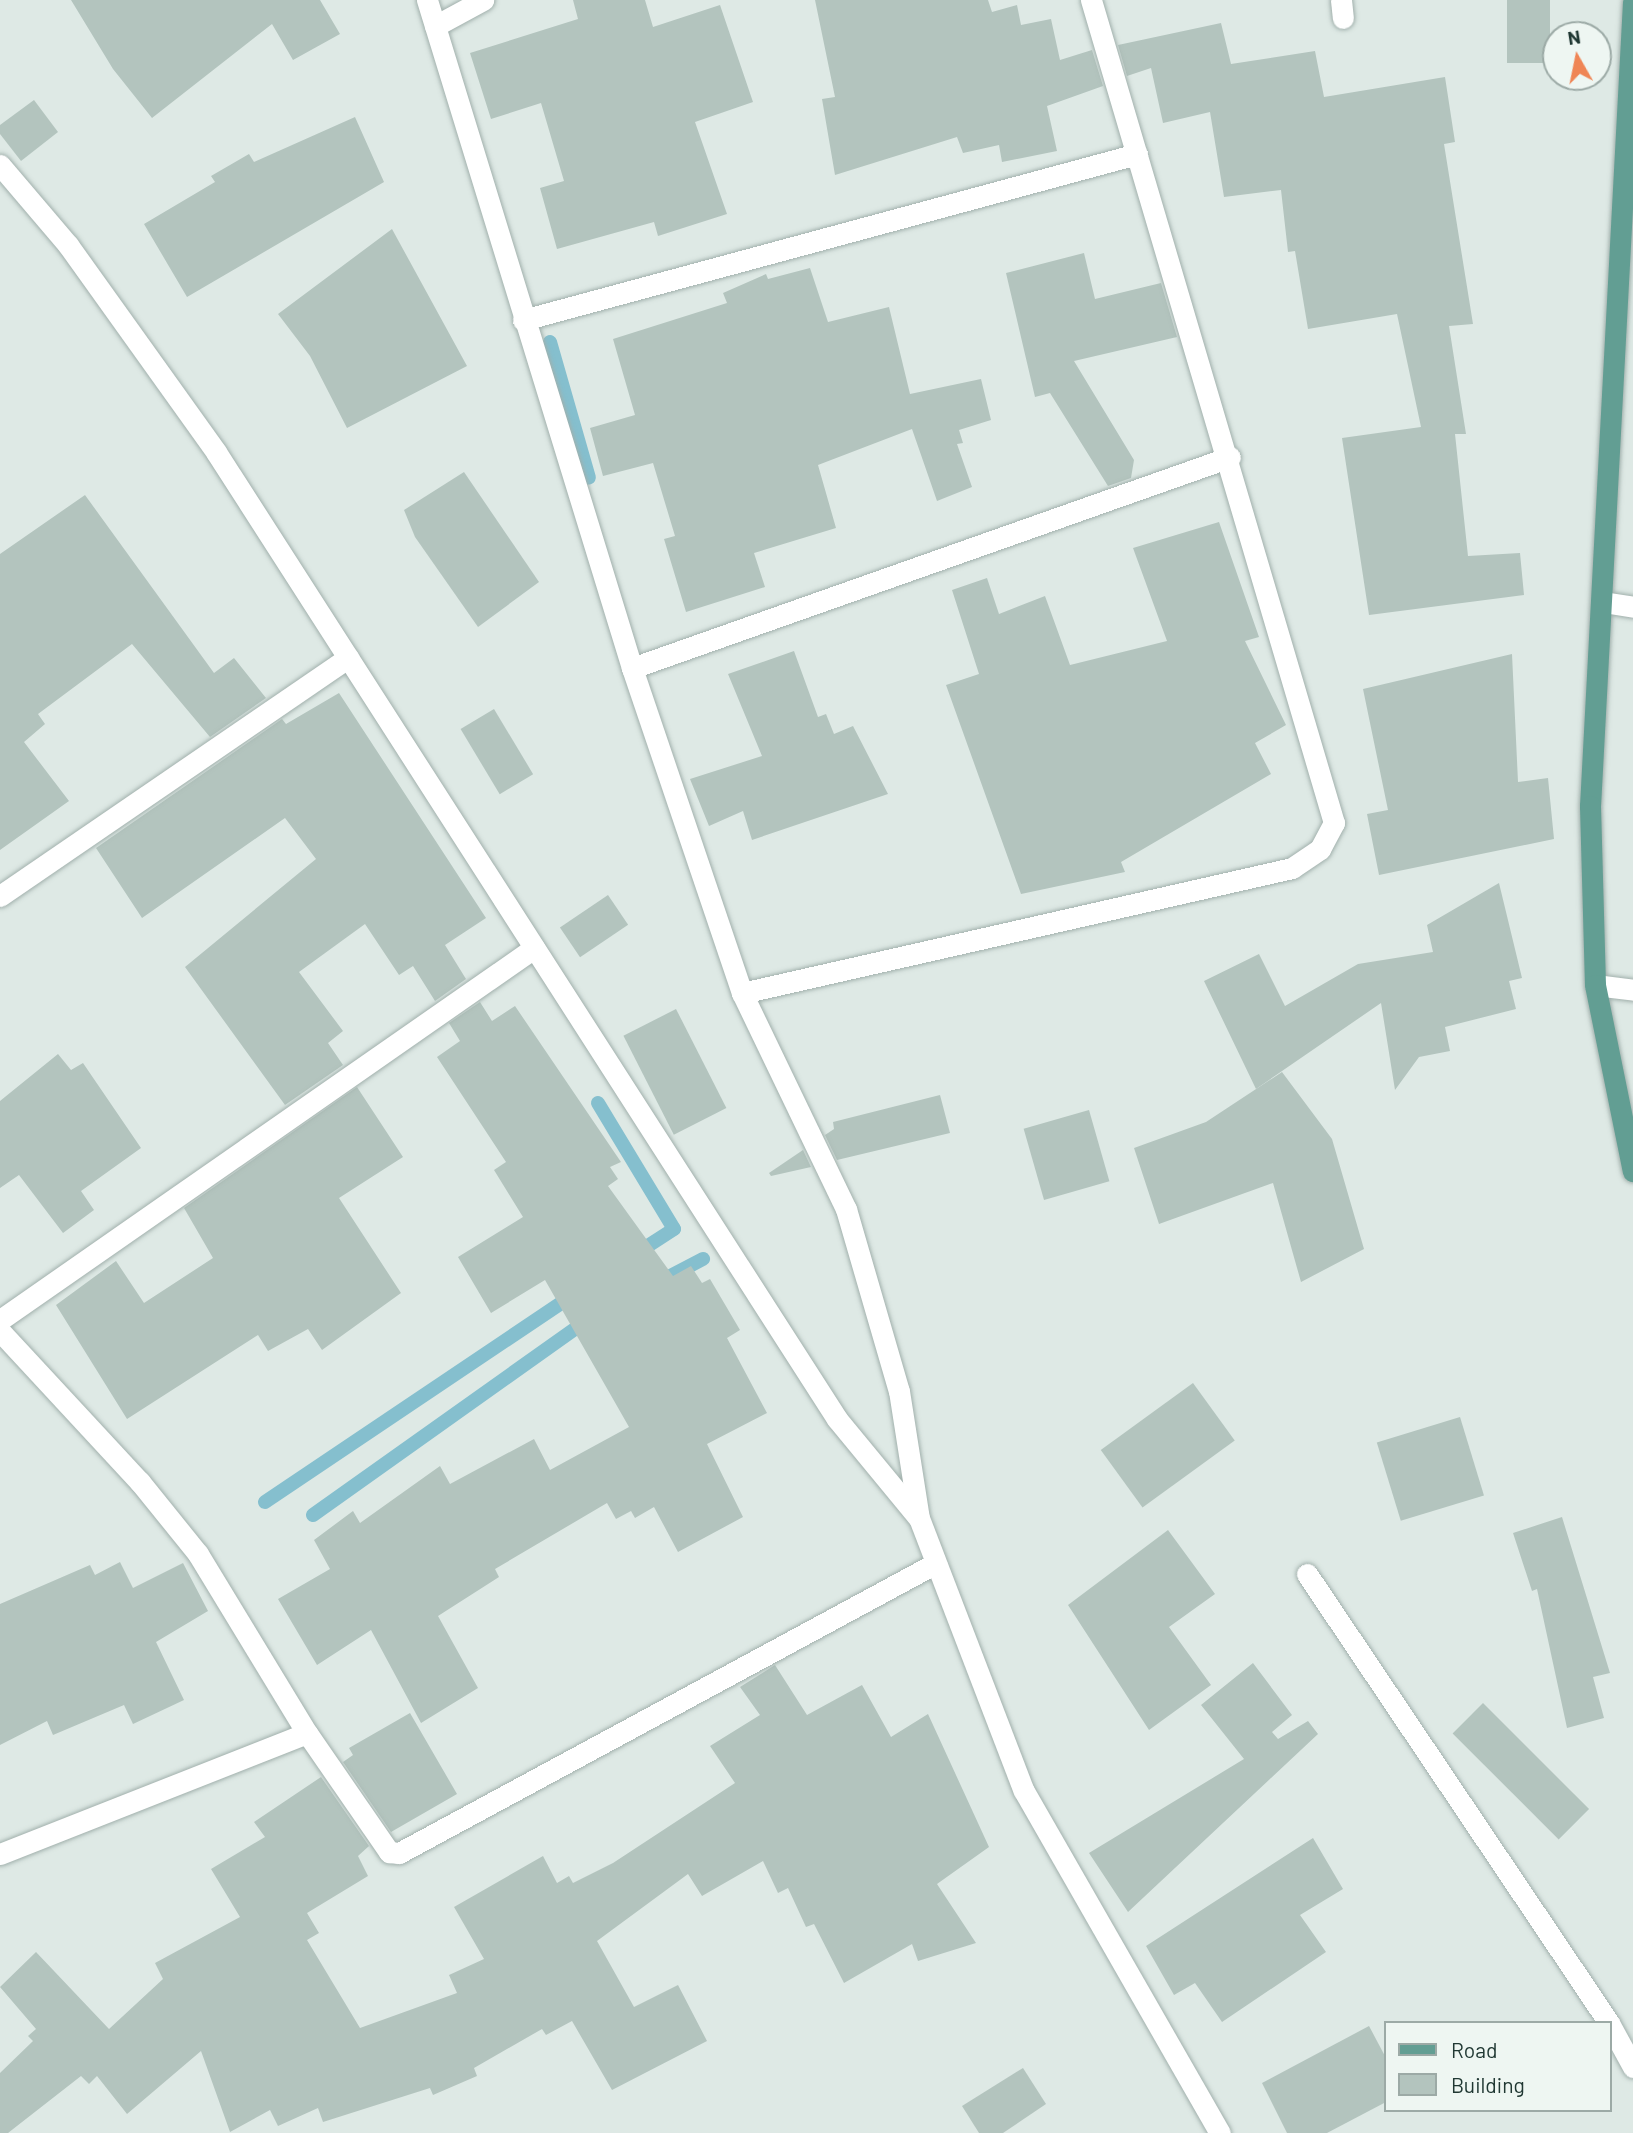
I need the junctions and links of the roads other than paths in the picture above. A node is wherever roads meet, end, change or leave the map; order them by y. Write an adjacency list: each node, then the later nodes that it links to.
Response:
1 (427, 0): 5 (street)
2 (484, 0): 5 (street)
3 (1091, 0): 6 (street)
4 (1633, 2): 8 (main road)
5 (435, 26): 9 (street)
6 (1138, 153): 9 (street); 10 (street)
7 (0, 165): 13 (street)
8 (1626, 209): 11 (main road)
9 (523, 320): 14 (street)
10 (1230, 457): 14 (street); 19 (street)
11 (1603, 602): 12 (street); 17 (main road)
12 (1633, 607)
13 (348, 658): 15 (street); 16 (street)
14 (632, 668): 19 (street)
15 (0, 896)
16 (534, 948): 21 (street); 23 (street)
17 (1595, 985): 18 (street); 20 (main road)
18 (1633, 990)
19 (742, 993): 23 (street)
20 (1633, 1171)
21 (0, 1320)
22 (0, 1331): 26 (street)
23 (919, 1518): 24 (street)
24 (936, 1563): 26 (street); 31 (street)
25 (1307, 1574): 28 (street)
26 (307, 1733): 27 (street)
27 (0, 1854)
28 (1608, 2021)
29 (1612, 2028): 30 (street)
30 (1633, 2067)
31 (1220, 2133)

